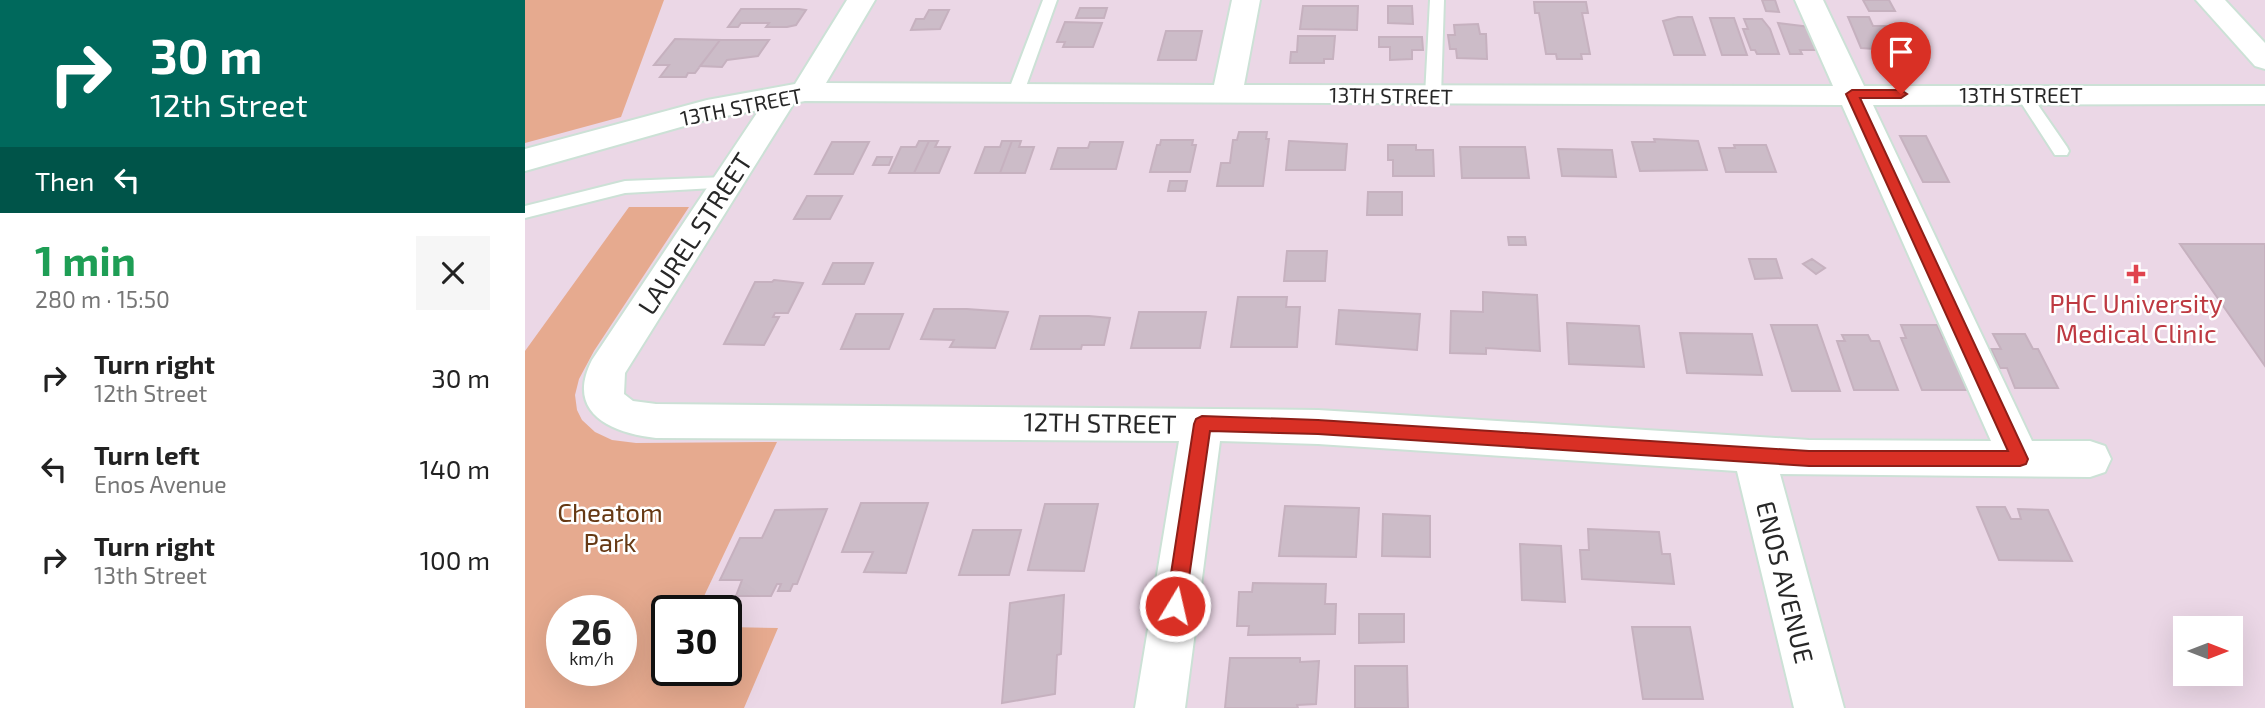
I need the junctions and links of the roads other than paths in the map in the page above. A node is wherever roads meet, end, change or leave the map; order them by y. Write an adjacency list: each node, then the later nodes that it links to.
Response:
1 (861, 0): 9 (street, LAUREL STREET)
2 (1050, 0): 8 (lane)
3 (1246, 0): 10 (street)
4 (1437, 0): 14 (lane)
5 (1809, 0): 11 (street)
6 (2210, 0): 7 (street)
7 (2265, 60)
8 (1016, 92): 9 (street, 13TH STREET); 10 (street, 13TH STREET)
9 (794, 93): 16 (street, 13TH STREET); 17 (street, LAUREL STREET)
10 (1227, 93): 14 (street, 13TH STREET)
11 (1852, 94): 12 (street, 13TH STREET); 14 (street, 13TH STREET); 22 (street)
12 (2024, 94): 13 (street, 13TH STREET); 15 (lane)
13 (2265, 95)
14 (1433, 96)
15 (2061, 151)
16 (525, 160)
17 (726, 183): 18 (lane); 19 (street, LAUREL STREET)
18 (525, 212)
19 (628, 336): 20 (street, 12TH STREET)
20 (1202, 424): 21 (street, 12TH STREET); 24 (street)
21 (1754, 455): 22 (street, 12TH STREET); 25 (street, ENOS AVENUE)
22 (2020, 459): 23 (street, 12TH STREET)
23 (2090, 459)
24 (1160, 708)
25 (1819, 708)

